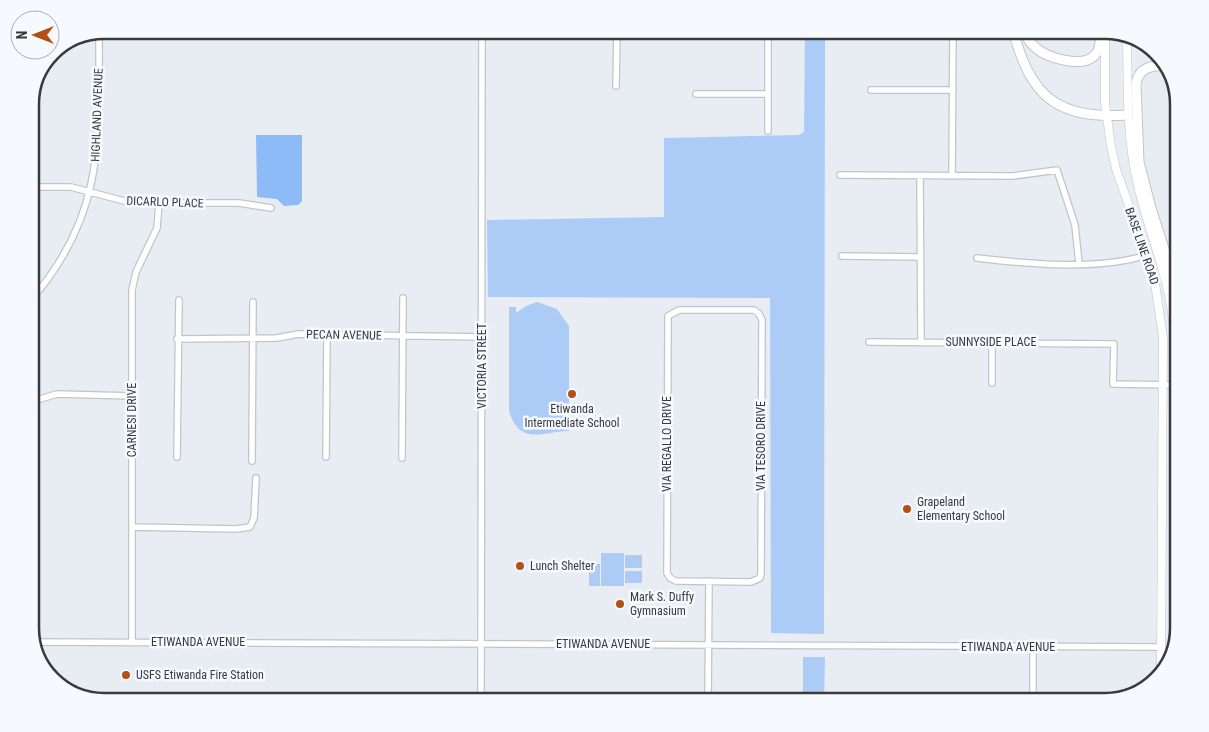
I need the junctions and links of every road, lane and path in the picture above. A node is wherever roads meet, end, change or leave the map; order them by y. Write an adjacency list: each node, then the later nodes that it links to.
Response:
1 (100, 39): 24 (street, HIGHLAND AVENUE)
2 (482, 39): 41 (street, VICTORIA STREET)
3 (617, 39): 12 (street)
4 (768, 39): 16 (street)
5 (953, 39): 14 (street)
6 (1016, 39): 18 (highway)
7 (1030, 39): 8 (highway)
8 (1101, 39)
9 (1104, 39): 18 (main road, BASE LINE ROAD)
10 (1127, 43): 17 (main road, BASE LINE ROAD)
11 (1159, 67): 32 (highway)
12 (616, 86)
13 (871, 90): 14 (street)
14 (953, 90): 22 (street)
15 (696, 94): 16 (street)
16 (768, 94): 19 (street)
17 (1127, 114): 18 (highway); 32 (main road, BASE LINE ROAD)
18 (1106, 116): 27 (main road, BASE LINE ROAD)
19 (768, 131)
20 (840, 175): 21 (street)
21 (920, 175): 22 (street); 29 (street)
22 (952, 176): 31 (street)
23 (39, 187): 24 (street, DICARLO PLACE)
24 (91, 192): 25 (street, DICARLO PLACE); 33 (street, HIGHLAND AVENUE)
25 (159, 203): 26 (street, DICARLO PLACE); 50 (street, CARNESI DRIVE)
26 (271, 208)
27 (1147, 255): 31 (street); 48 (main road, BASE LINE ROAD)
28 (842, 256): 29 (street)
29 (920, 257): 45 (street)
30 (977, 258): 31 (street)
31 (1078, 264)
32 (1167, 282): 37 (main road, BASE LINE ROAD)
33 (39, 290)
34 (402, 298): 40 (street)
35 (179, 300): 42 (street)
36 (253, 302): 43 (street)
37 (1170, 303)
38 (672, 312): 58 (street, VIA REGALLO DRIVE); 58 (street, VIA TESORO DRIVE)
39 (327, 334): 40 (street, PECAN AVENUE); 43 (street, PECAN AVENUE); 53 (street)
40 (402, 336): 41 (street, PECAN AVENUE); 54 (street)
41 (482, 337): 61 (street, VICTORIA STREET)
42 (177, 339): 43 (street, PECAN AVENUE); 52 (street)
43 (252, 339): 55 (street)
44 (869, 342): 45 (street, SUNNYSIDE PLACE)
45 (921, 342): 46 (street, SUNNYSIDE PLACE)
46 (992, 342): 47 (street); 48 (street, SUNNYSIDE PLACE)
47 (992, 383)
48 (1163, 385): 49 (street); 64 (main road, BASE LINE ROAD)
49 (1170, 385)
50 (132, 396): 51 (street); 57 (street, CARNESI DRIVE)
51 (39, 399)
52 (177, 457)
53 (326, 457)
54 (402, 458)
55 (252, 461)
56 (256, 478): 57 (street)
57 (132, 527): 60 (street, CARNESI DRIVE)
58 (709, 581): 62 (street)
59 (40, 642): 60 (street, ETIWANDA AVENUE)
60 (132, 642): 61 (street, ETIWANDA AVENUE)
61 (481, 644): 62 (street, ETIWANDA AVENUE); 67 (street, VICTORIA STREET)
62 (708, 644): 63 (street, ETIWANDA AVENUE); 68 (street)
63 (1033, 647): 64 (street, ETIWANDA AVENUE); 69 (street)
64 (1161, 647): 65 (main road, ETIWANDA AVENUE); 66 (main road, BASE LINE ROAD)
65 (1167, 647)
66 (1161, 661)
67 (481, 693)
68 (708, 693)
69 (1033, 693)

